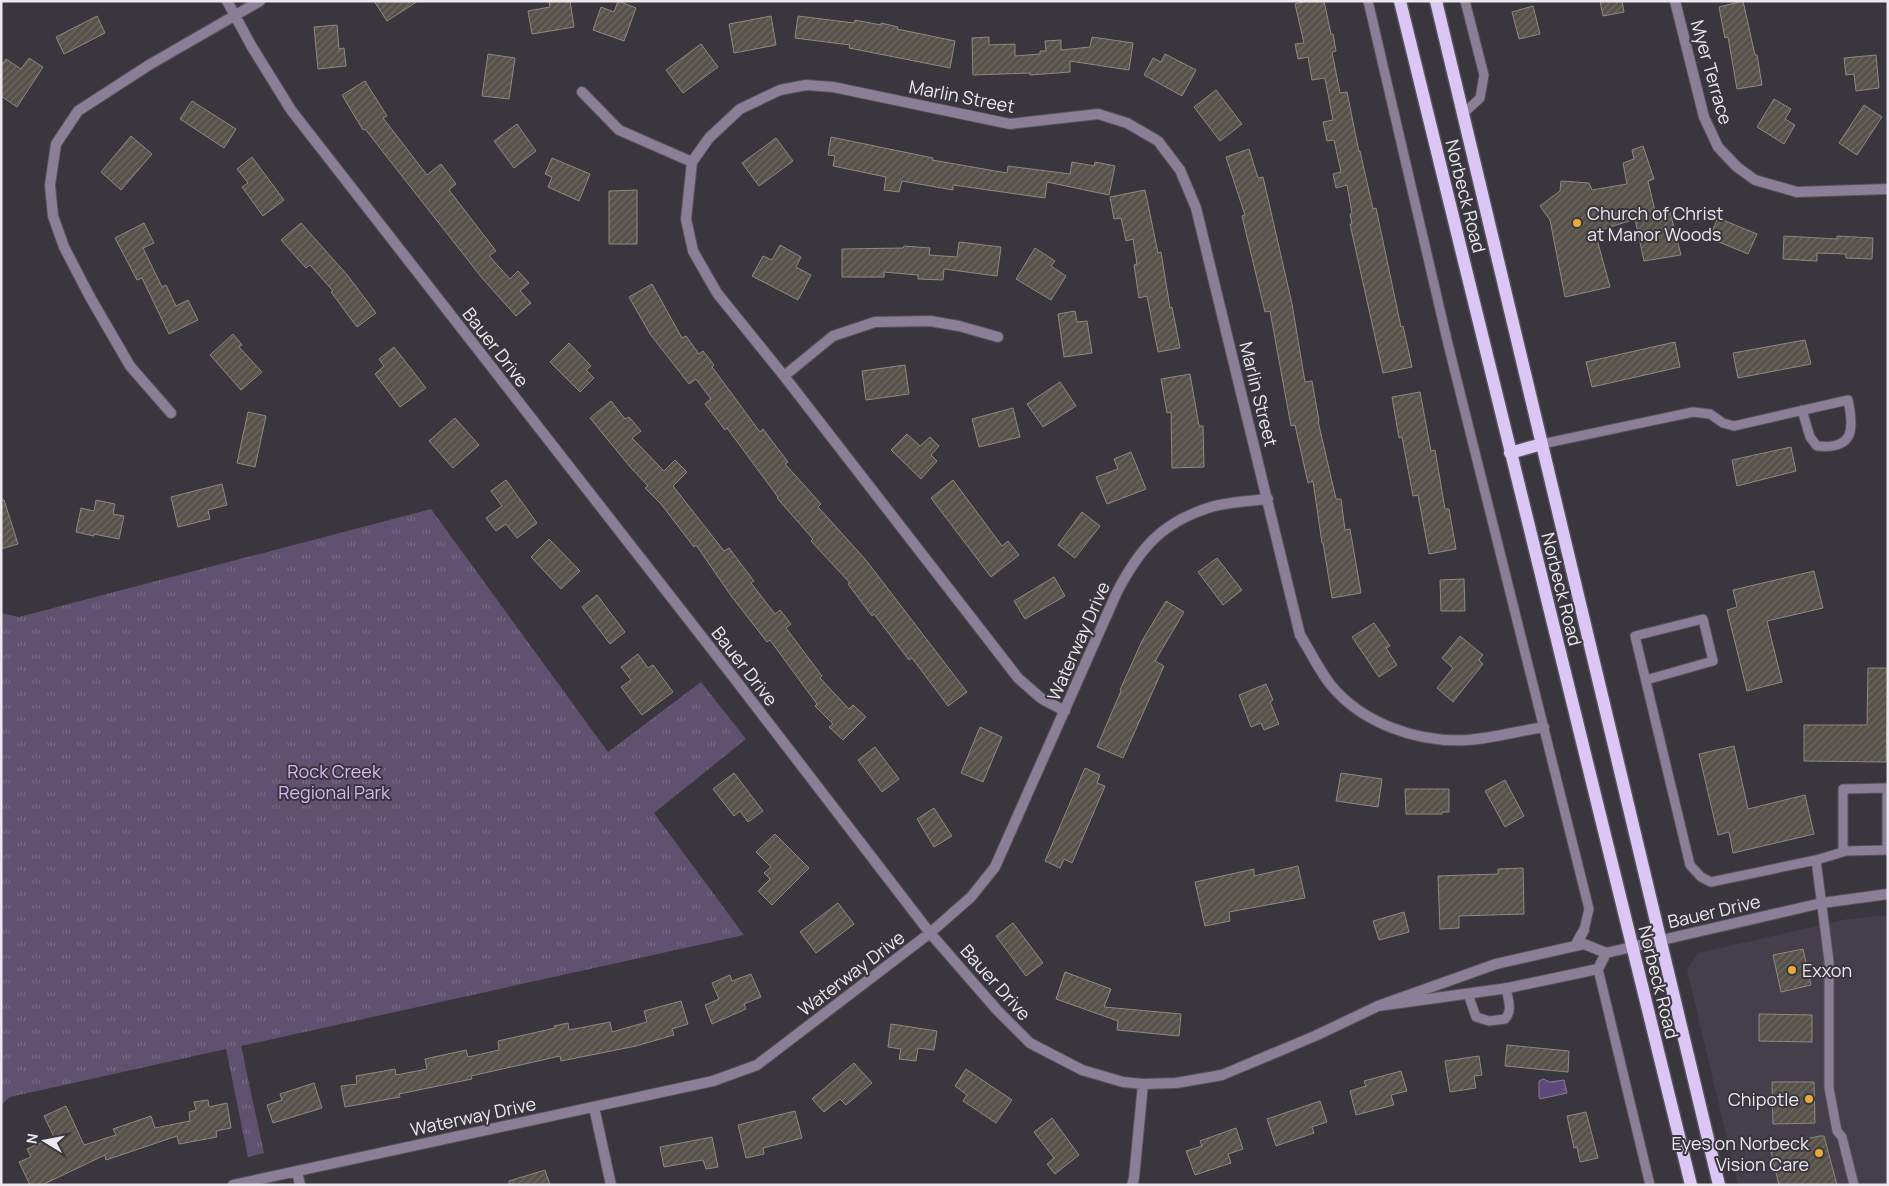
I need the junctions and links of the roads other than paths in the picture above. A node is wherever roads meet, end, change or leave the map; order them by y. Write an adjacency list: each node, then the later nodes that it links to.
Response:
1 (227, 1): 8 (street, Bauer Drive)
2 (260, 1): 8 (street)
3 (1368, 1): 22 (lane)
4 (1400, 1): 18 (main road, Norbeck Road)
5 (1436, 1): 10 (main road, Norbeck Road)
6 (1465, 1): 10 (lane, Norbeck Road)
7 (1675, 1): 12 (street, Myer Terrace)
8 (236, 15): 16 (street); 28 (street, Bauer Drive)
9 (582, 92): 11 (street)
10 (1464, 114): 17 (main road, Norbeck Road)
11 (692, 162): 14 (street, Marlin Street); 19 (street, Marlin Street)
12 (1888, 189)
13 (998, 337): 14 (street)
14 (784, 376): 21 (street, Marlin Street)
15 (1802, 410): 15 (lane); 17 (lane)
16 (171, 413)
17 (1542, 444): 18 (main road); 29 (main road, Norbeck Road)
18 (1510, 453): 31 (main road, Norbeck Road)
19 (1268, 499): 21 (street, Waterway Drive); 22 (street, Marlin Street)
20 (1646, 680): 20 (lane); 24 (lane)
21 (1065, 711): 28 (street, Waterway Drive)
22 (1544, 727): 27 (lane)
23 (1843, 852): 23 (lane); 24 (lane)
24 (1816, 860): 26 (lane)
25 (1888, 894): 26 (street, Bauer Drive)
26 (1822, 903): 29 (street, Bauer Drive); 47 (lane)
27 (1584, 930): 30 (street)
28 (930, 933): 37 (street, Bauer Drive); 38 (street, Waterway Drive)
29 (1660, 940): 31 (street, Bauer Drive); 46 (main road, Norbeck Road)
30 (1575, 946): 32 (street, Bauer Drive); 36 (street, Bauer Drive)
31 (1632, 947): 32 (street, Bauer Drive); 45 (main road, Norbeck Road)
32 (1606, 953): 33 (street)
33 (1598, 969): 34 (street, Bauer Drive); 44 (lane)
34 (1506, 988): 35 (street, Bauer Drive); 35 (lane)
35 (1468, 994): 36 (street, Bauer Drive)
36 (1378, 1006): 37 (street, Bauer Drive)
37 (1143, 1084): 43 (street)
38 (594, 1107): 39 (street, Waterway Drive); 42 (street)
39 (297, 1171): 40 (street, Waterway Drive); 41 (street)
40 (233, 1185)
41 (300, 1185)
42 (611, 1185)
43 (1132, 1185)
44 (1650, 1185)
45 (1691, 1185)
46 (1719, 1185)
47 (1854, 1185)

